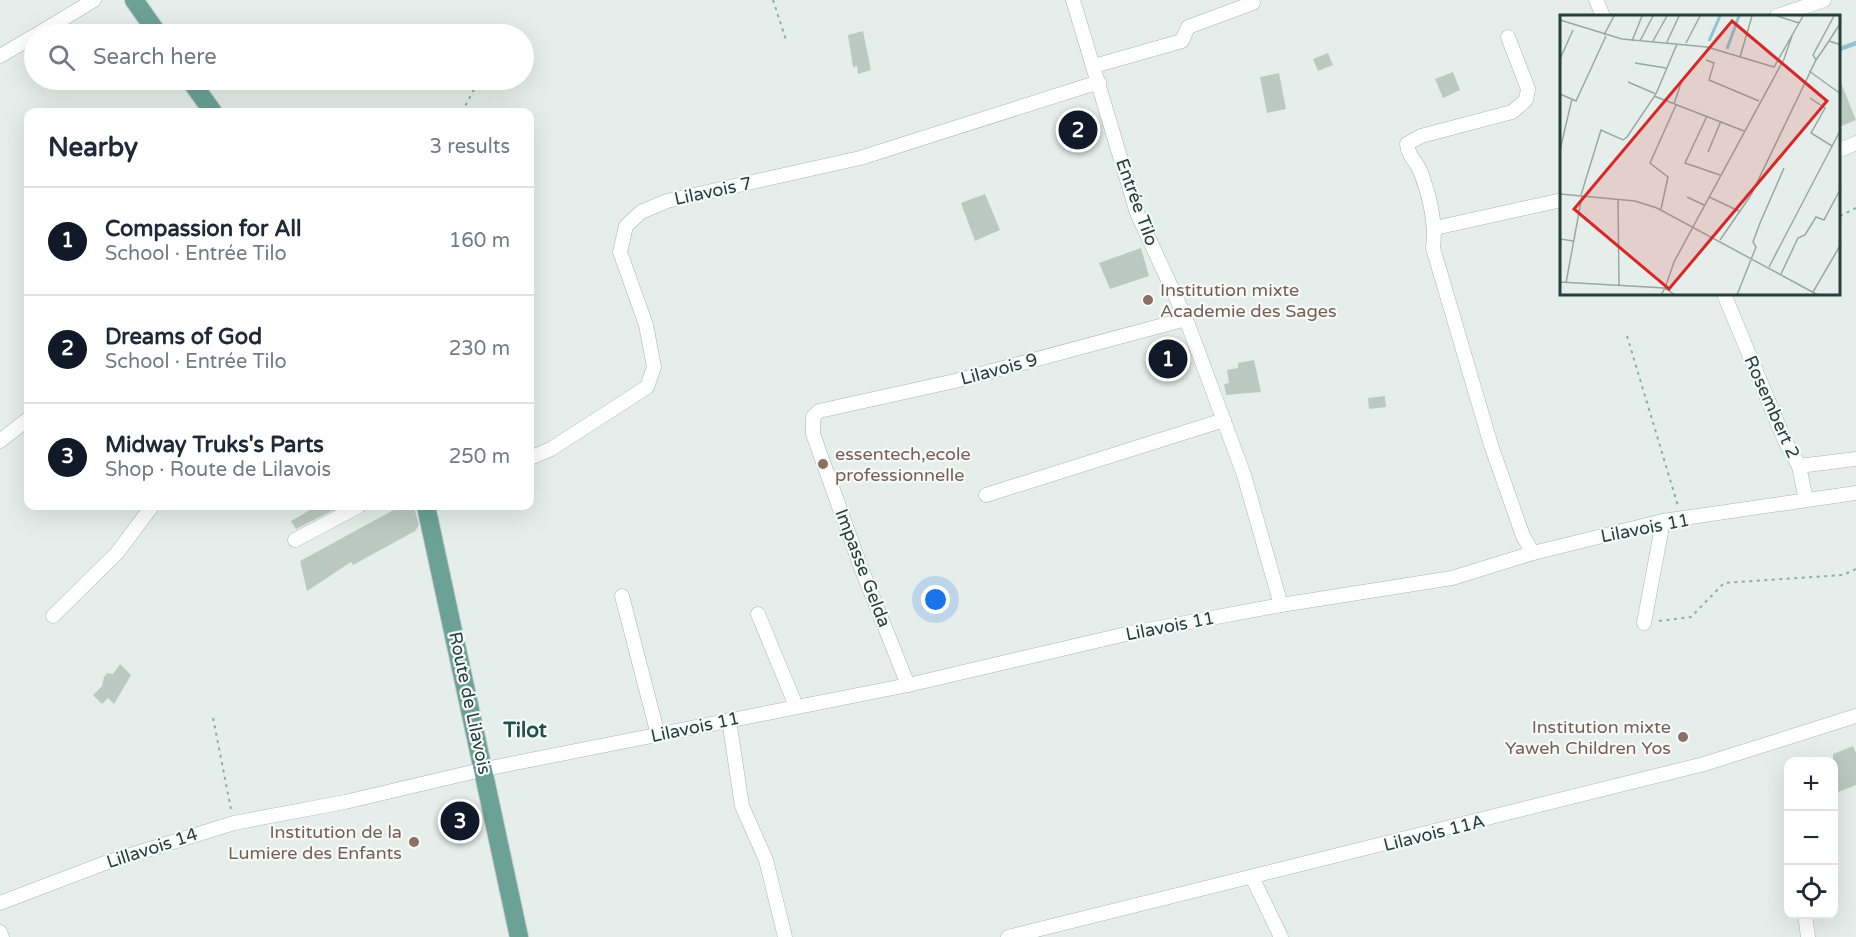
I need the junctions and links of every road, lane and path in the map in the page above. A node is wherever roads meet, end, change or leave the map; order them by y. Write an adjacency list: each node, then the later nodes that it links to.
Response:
1 (94, 0): 10 (street)
2 (134, 0): 11 (main road)
3 (773, 0): 13 (path)
4 (1073, 0): 16 (street, Entrée Tilo)
5 (1596, 0): 8 (street)
6 (1824, 0): 9 (street)
7 (1253, 3): 16 (street)
8 (1603, 15)
9 (1780, 15)
10 (54, 24)
11 (151, 24)
12 (1508, 37): 27 (street)
13 (786, 40)
14 (24, 42): 15 (street)
15 (0, 56)
16 (1094, 66): 17 (street, Entrée Tilo)
17 (1099, 82): 29 (street, Entrée Tilo); 35 (street, Lilavois 7)
18 (197, 90): 20 (main road)
19 (474, 90): 21 (path)
20 (210, 108)
21 (464, 108)
22 (1856, 143): 23 (street)
23 (1841, 149)
24 (1560, 200): 27 (street)
25 (1856, 208): 26 (path)
26 (1841, 215)
27 (1435, 228): 47 (street)
28 (1725, 296): 37 (street, Rosembert 2)
29 (1186, 319): 31 (street, Lilavois 9); 32 (street, Entrée Tilo)
30 (1627, 336): 44 (path)
31 (813, 417): 54 (street, Impasse Gelda)
32 (1224, 420): 39 (street); 50 (street, Entrée Tilo)
33 (24, 422): 34 (street)
34 (0, 441)
35 (534, 456)
36 (1856, 459): 37 (street, Rosembert 2)
37 (1799, 466): 40 (street)
38 (1856, 493): 40 (street, Lilavois 11)
39 (986, 495)
40 (1806, 500): 44 (street, Lilavois 11)
41 (149, 510): 52 (street)
42 (351, 510): 46 (street)
43 (427, 510): 60 (main road, Route de Lilavois)
44 (1683, 520): 45 (street, Lilavois 11)
45 (1663, 521): 47 (street, Lilavois 11); 53 (street)
46 (295, 540)
47 (1533, 552): 50 (street, Lilavois 11)
48 (1856, 569): 53 (path)
49 (622, 597): 59 (street)
50 (1281, 604): 54 (street, Lilavois 11)
51 (758, 614): 55 (street)
52 (53, 616)
53 (1644, 623)
54 (909, 685): 55 (street, Lilavois 11)
55 (796, 706): 58 (street, Lilavois 11)
56 (1856, 716): 62 (street, Lilavois 11A)
57 (213, 718): 61 (path)
58 (729, 720): 59 (street, Lilavois 11); 68 (street)
59 (658, 735): 60 (street, Lilavois 11)
60 (485, 769): 61 (street, Lillavois 14); 67 (main road, Route de Lilavois)
61 (234, 823): 63 (street, Lillavois 14)
62 (1252, 877): 69 (street, Lilavois 11A); 70 (street)
63 (0, 903)
64 (1805, 919): 71 (street)
65 (0, 932): 66 (street)
66 (2, 937)
67 (519, 937)
68 (785, 937)
69 (1008, 937)
70 (1281, 937)
71 (1808, 937)

